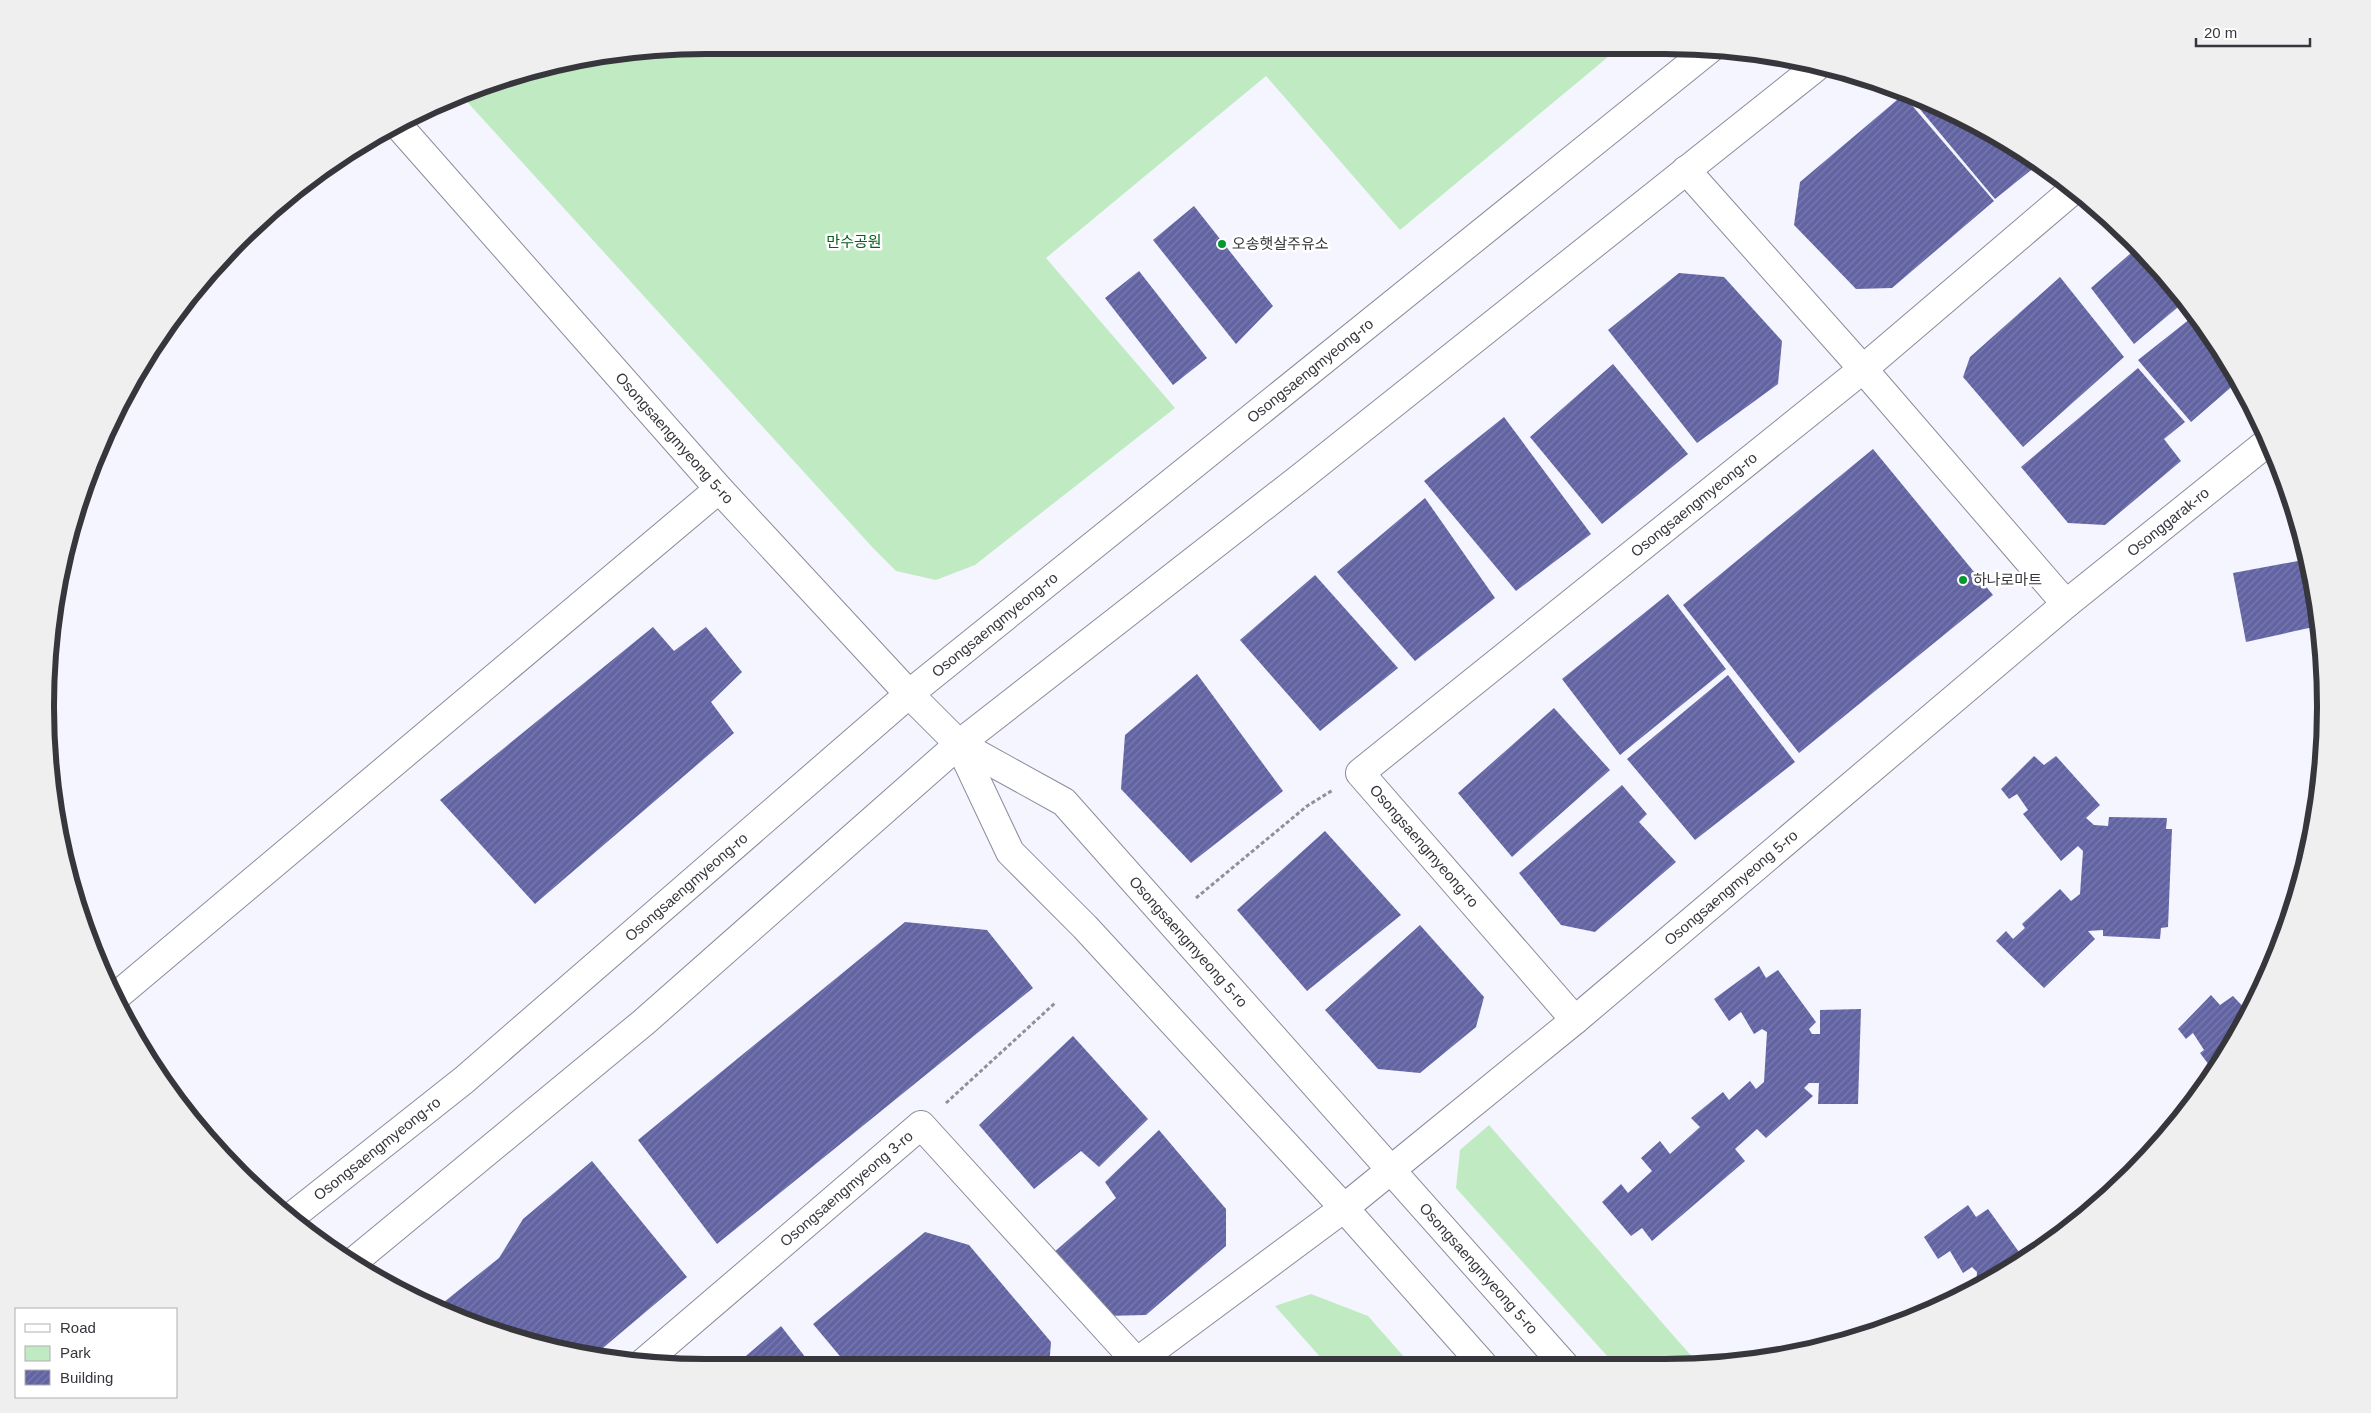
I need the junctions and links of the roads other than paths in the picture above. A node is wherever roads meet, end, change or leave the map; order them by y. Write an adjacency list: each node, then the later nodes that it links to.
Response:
1 (1702, 55): 10 (street, Osongsaengmyeong-ro)
2 (1812, 71): 4 (street)
3 (402, 129): 8 (street, Osongsaengmyeong 5-ro)
4 (1686, 170): 6 (street); 11 (street)
5 (2068, 194): 6 (street, Osongsaengmyeong-ro)
6 (1863, 369): 9 (street); 13 (street, Osongsaengmyeong-ro)
7 (2263, 447): 9 (street, Osonggarak-ro)
8 (719, 489): 10 (street, Osongsaengmyeong 5-ro); 12 (street)
9 (2066, 604): 13 (street, Osongsaengmyeong 5-ro)
10 (909, 694): 11 (street, Osongsaengmyeong 5-ro); 16 (street, Osongsaengmyeong-ro)
11 (959, 744): 14 (street, Osongsaengmyeong 5-ro); 15 (street, Osongsaengmyeong 5-ro); 17 (street)
12 (120, 993)
13 (1575, 1020): 14 (street, Osongsaengmyeong 5-ro)
14 (1392, 1169): 15 (street, Osongsaengmyeong 5-ro); 22 (street, Osongsaengmyeong 5-ro)
15 (1344, 1208): 20 (street, Osongsaengmyeong 5-ro); 21 (street, Osongsaengmyeong 5-ro)
16 (296, 1213)
17 (358, 1258)
18 (651, 1357): 19 (street, Osongsaengmyeong 3-ro)
19 (1129, 1359)
20 (1140, 1359)
21 (1480, 1359)
22 (1560, 1359)

